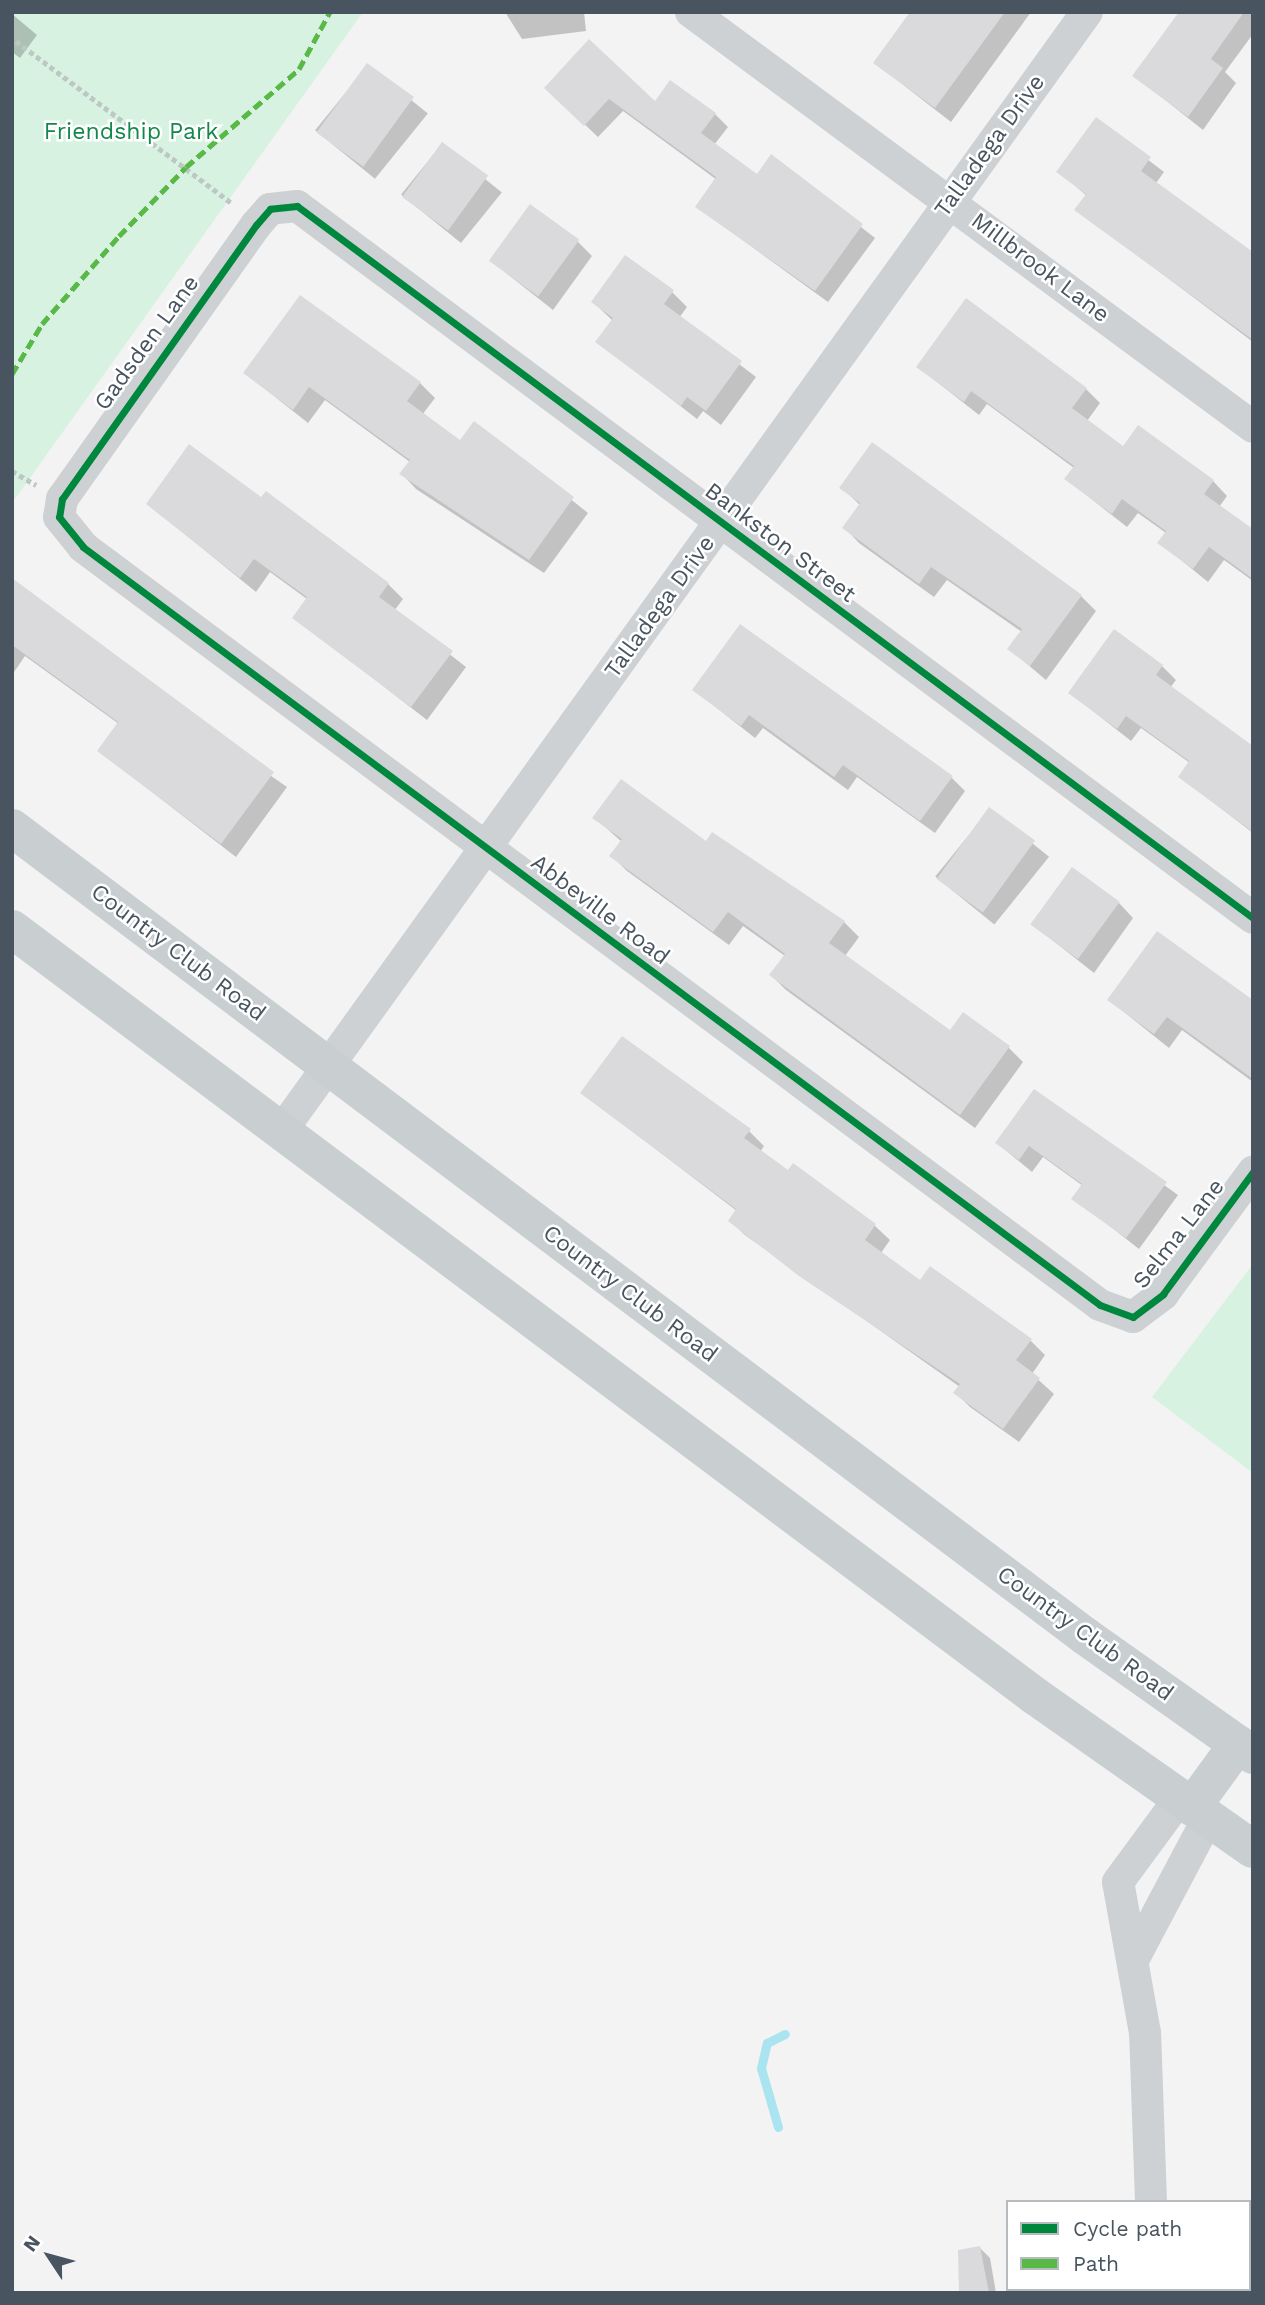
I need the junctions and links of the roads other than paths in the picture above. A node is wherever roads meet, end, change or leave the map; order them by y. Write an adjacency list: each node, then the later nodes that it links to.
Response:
1 (691, 12): 3 (street, Millbrook Lane)
2 (1087, 12): 3 (street, Talladega Drive)
3 (951, 201): 5 (street, Millbrook Lane); 7 (street, Talladega Drive)
4 (283, 203): 6 (street, Gadsden Lane); 7 (street, Bankston Street)
5 (1253, 427)
6 (60, 517): 9 (street, Abbeville Road)
7 (721, 523): 9 (street, Talladega Drive); 10 (street, Bankston Street)
8 (12, 828): 12 (main road, Country Club Road)
9 (484, 848): 12 (street, Talladega Drive); 15 (street, Abbeville Road)
10 (1253, 918)
11 (12, 929): 13 (main road)
12 (326, 1066): 13 (street, Talladega Drive); 16 (main road, Country Club Road)
13 (280, 1133): 17 (main road)
14 (1253, 1172): 15 (street, Selma Lane)
15 (1133, 1317)
16 (1245, 1750): 17 (main road)
17 (1194, 1807): 18 (main road); 19 (street); 19 (street)
18 (1253, 1849)
19 (1134, 1958): 20 (street)
20 (1151, 2200)

